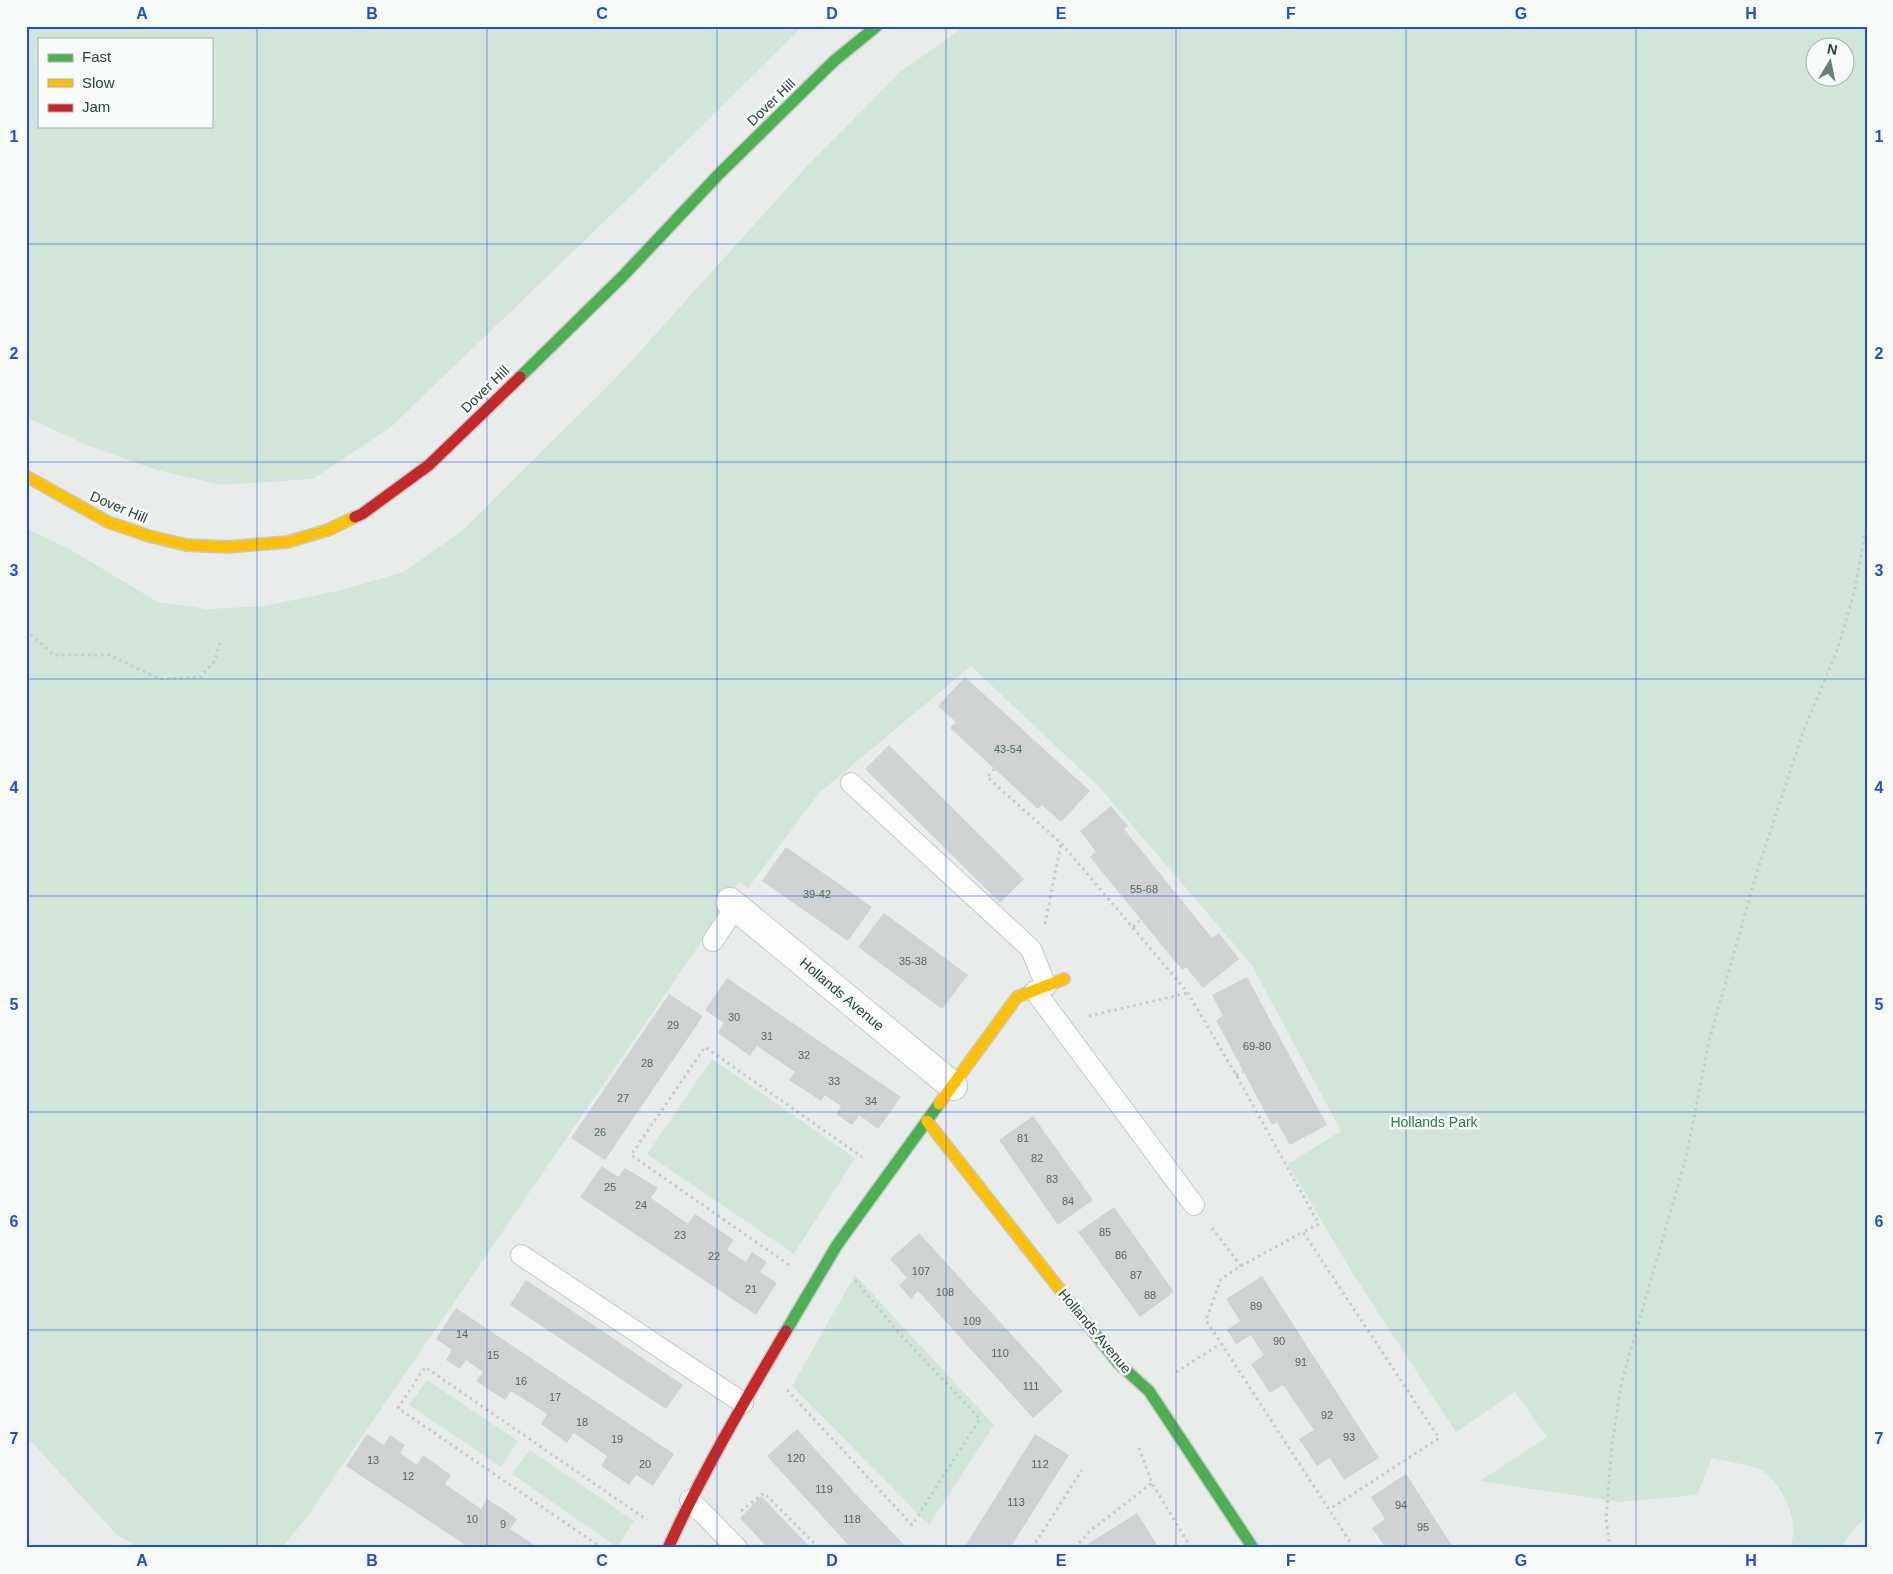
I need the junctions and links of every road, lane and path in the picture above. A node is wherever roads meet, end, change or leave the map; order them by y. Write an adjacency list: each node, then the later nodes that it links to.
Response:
1 (877, 26): 2 (street, Dover Hill)
2 (26, 476)
3 (1867, 521): 4 (path)
4 (1865, 543): 49 (path)
5 (26, 630): 6 (path)
6 (221, 639)
7 (994, 769): 9 (path)
8 (850, 783): 15 (lane)
9 (1062, 844): 12 (path); 13 (path)
10 (733, 904): 14 (lane); 20 (street, Hollands Avenue)
11 (1140, 920): 12 (path)
12 (1134, 928): 16 (path)
13 (1044, 929)
14 (713, 941)
15 (1048, 985): 20 (street); 23 (lane)
16 (1188, 994): 17 (path); 19 (path)
17 (1091, 1016)
18 (1244, 1072): 19 (path)
19 (1236, 1075): 24 (path)
20 (953, 1086): 21 (street)
21 (927, 1121): 32 (street); 47 (street, Hollands Avenue)
22 (864, 1159): 26 (path)
23 (1194, 1205): 27 (path)
24 (1303, 1232): 27 (path); 37 (path)
25 (521, 1255): 32 (lane)
26 (790, 1265)
27 (1241, 1266): 29 (path)
28 (850, 1275): 31 (path)
29 (1220, 1344): 30 (path); 37 (path)
30 (1169, 1377)
31 (787, 1389)
32 (743, 1403): 36 (street)
33 (1139, 1448): 35 (path)
34 (1082, 1470): 44 (path)
35 (1152, 1483): 45 (path); 46 (path)
36 (690, 1500): 41 (street); 42 (lane)
37 (1330, 1509): 48 (path)
38 (736, 1514): 43 (path)
39 (649, 1522): 40 (path)
40 (602, 1548)
41 (668, 1548)
42 (738, 1548)
43 (819, 1548)
44 (1032, 1548)
45 (1075, 1548)
46 (1192, 1548)
47 (1253, 1548)
48 (1354, 1548)
49 (1610, 1548)

